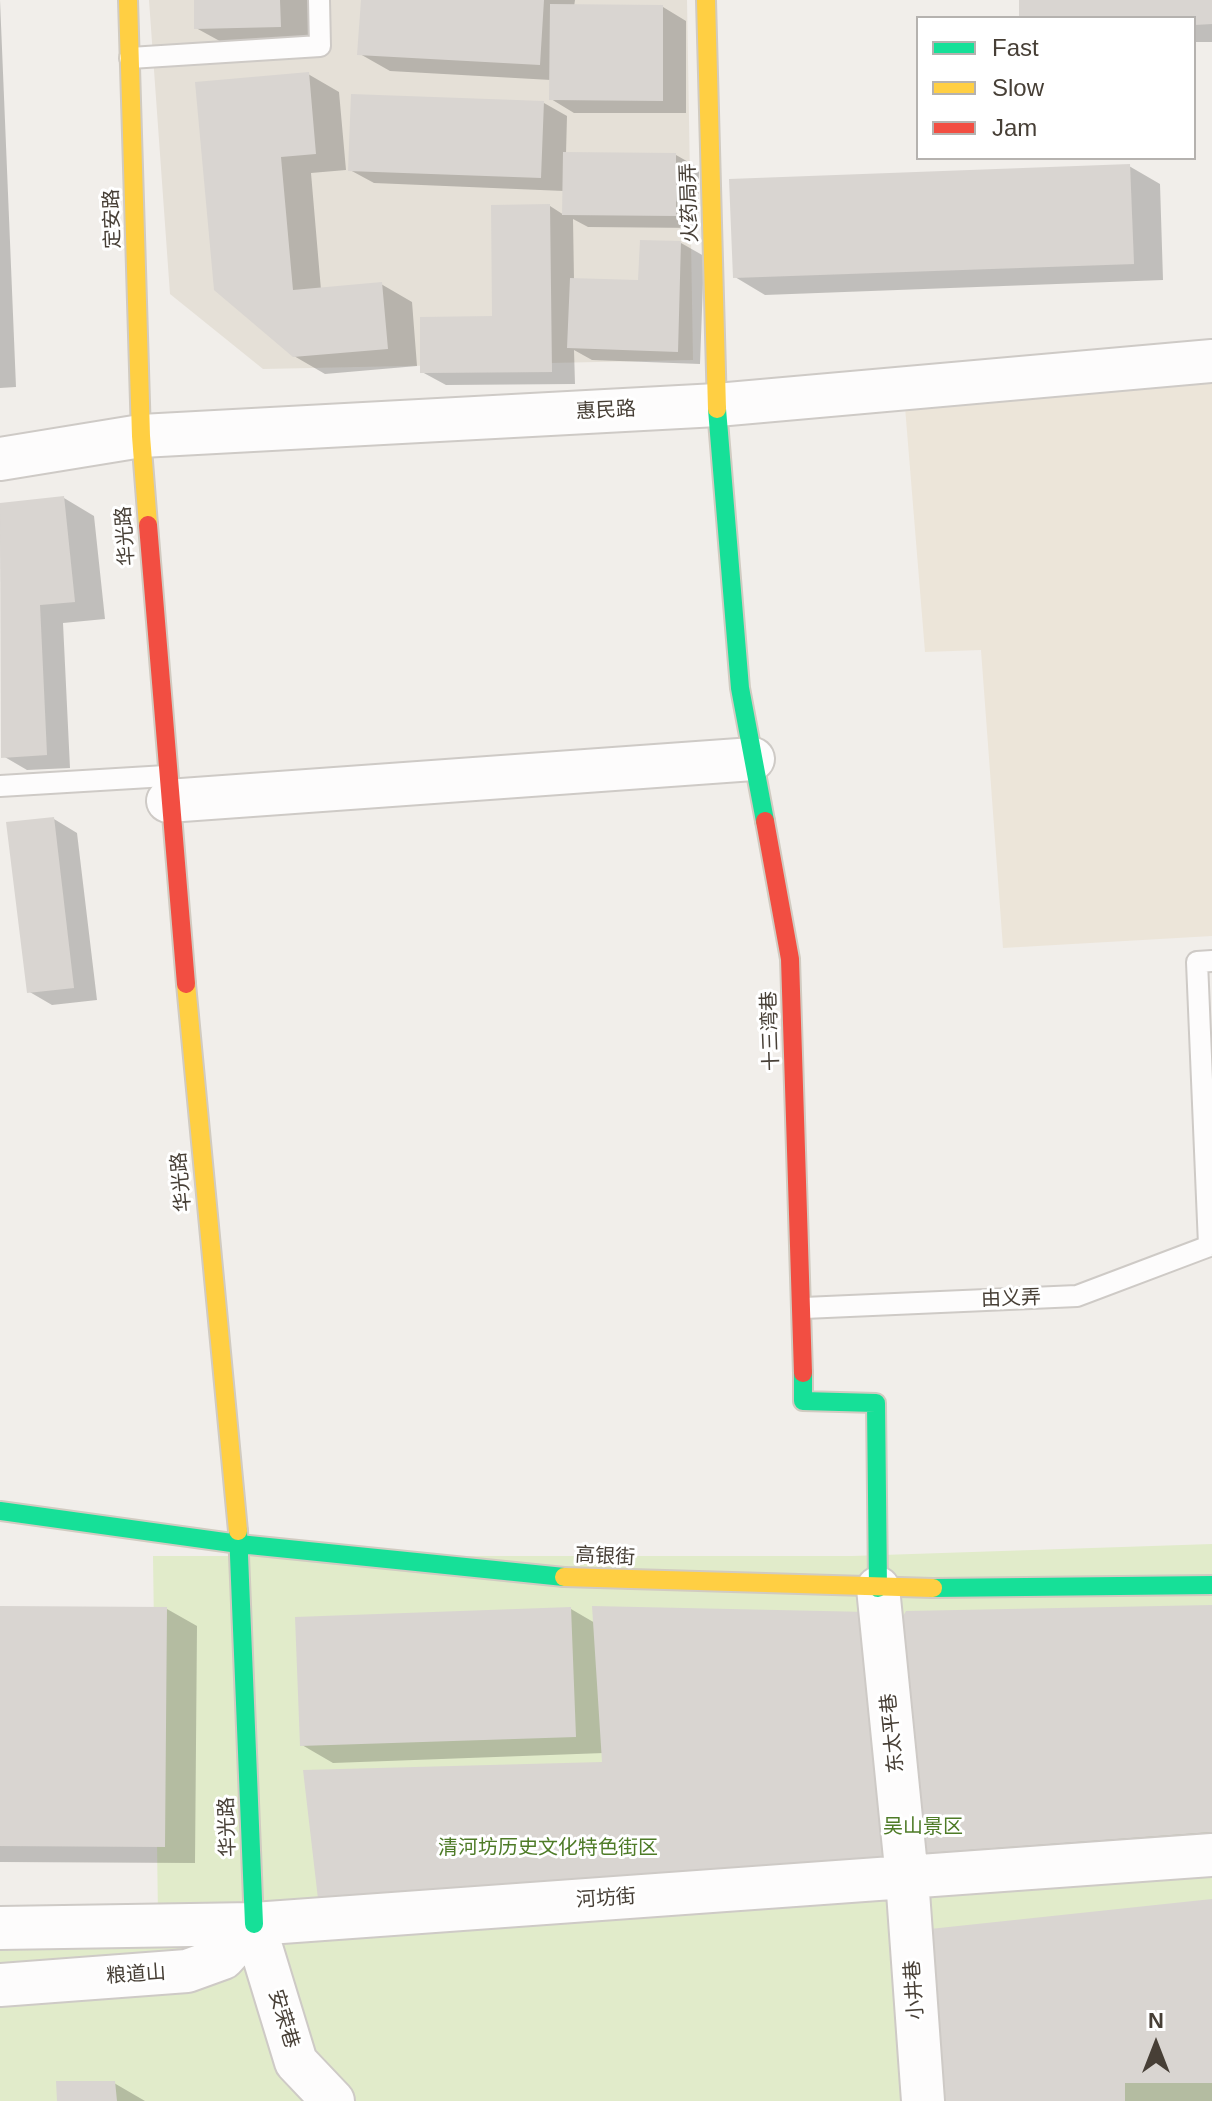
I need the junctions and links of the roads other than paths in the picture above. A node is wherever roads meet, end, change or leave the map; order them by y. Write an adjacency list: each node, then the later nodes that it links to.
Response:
1 (128, 0): 4 (street, 定安路)
2 (319, 0): 4 (lane)
3 (706, 0): 6 (street, 火药局弄)
4 (130, 58): 7 (street, 定安路)
5 (1212, 361): 6 (street, 惠民路)
6 (717, 405): 7 (street, 惠民路); 9 (street, 十三湾巷)
7 (141, 436): 8 (street, 惠民路); 11 (street, 华光路)
8 (0, 459)
9 (753, 759): 11 (street); 14 (street, 十三湾巷)
10 (0, 786): 11 (lane)
11 (167, 788): 16 (street, 华光路)
12 (1212, 961): 13 (lane, 由义弄)
13 (1210, 1245): 14 (lane, 由义弄)
14 (804, 1308): 18 (street, 十三湾巷)
15 (0, 1511): 16 (street, 高银街)
16 (239, 1544): 18 (street, 高银街); 21 (street, 华光路)
17 (1212, 1585): 18 (street, 高银街)
18 (878, 1588): 20 (street, 东太平巷)
19 (1212, 1855): 20 (street, 河坊街)
20 (907, 1878): 21 (street, 河坊街); 25 (street, 小井巷)
21 (254, 1924): 22 (street, 河坊街); 23 (street, 粮道山); 24 (street, 安荣巷)
22 (0, 1928)
23 (0, 1985)
24 (333, 2101)
25 (923, 2101)

